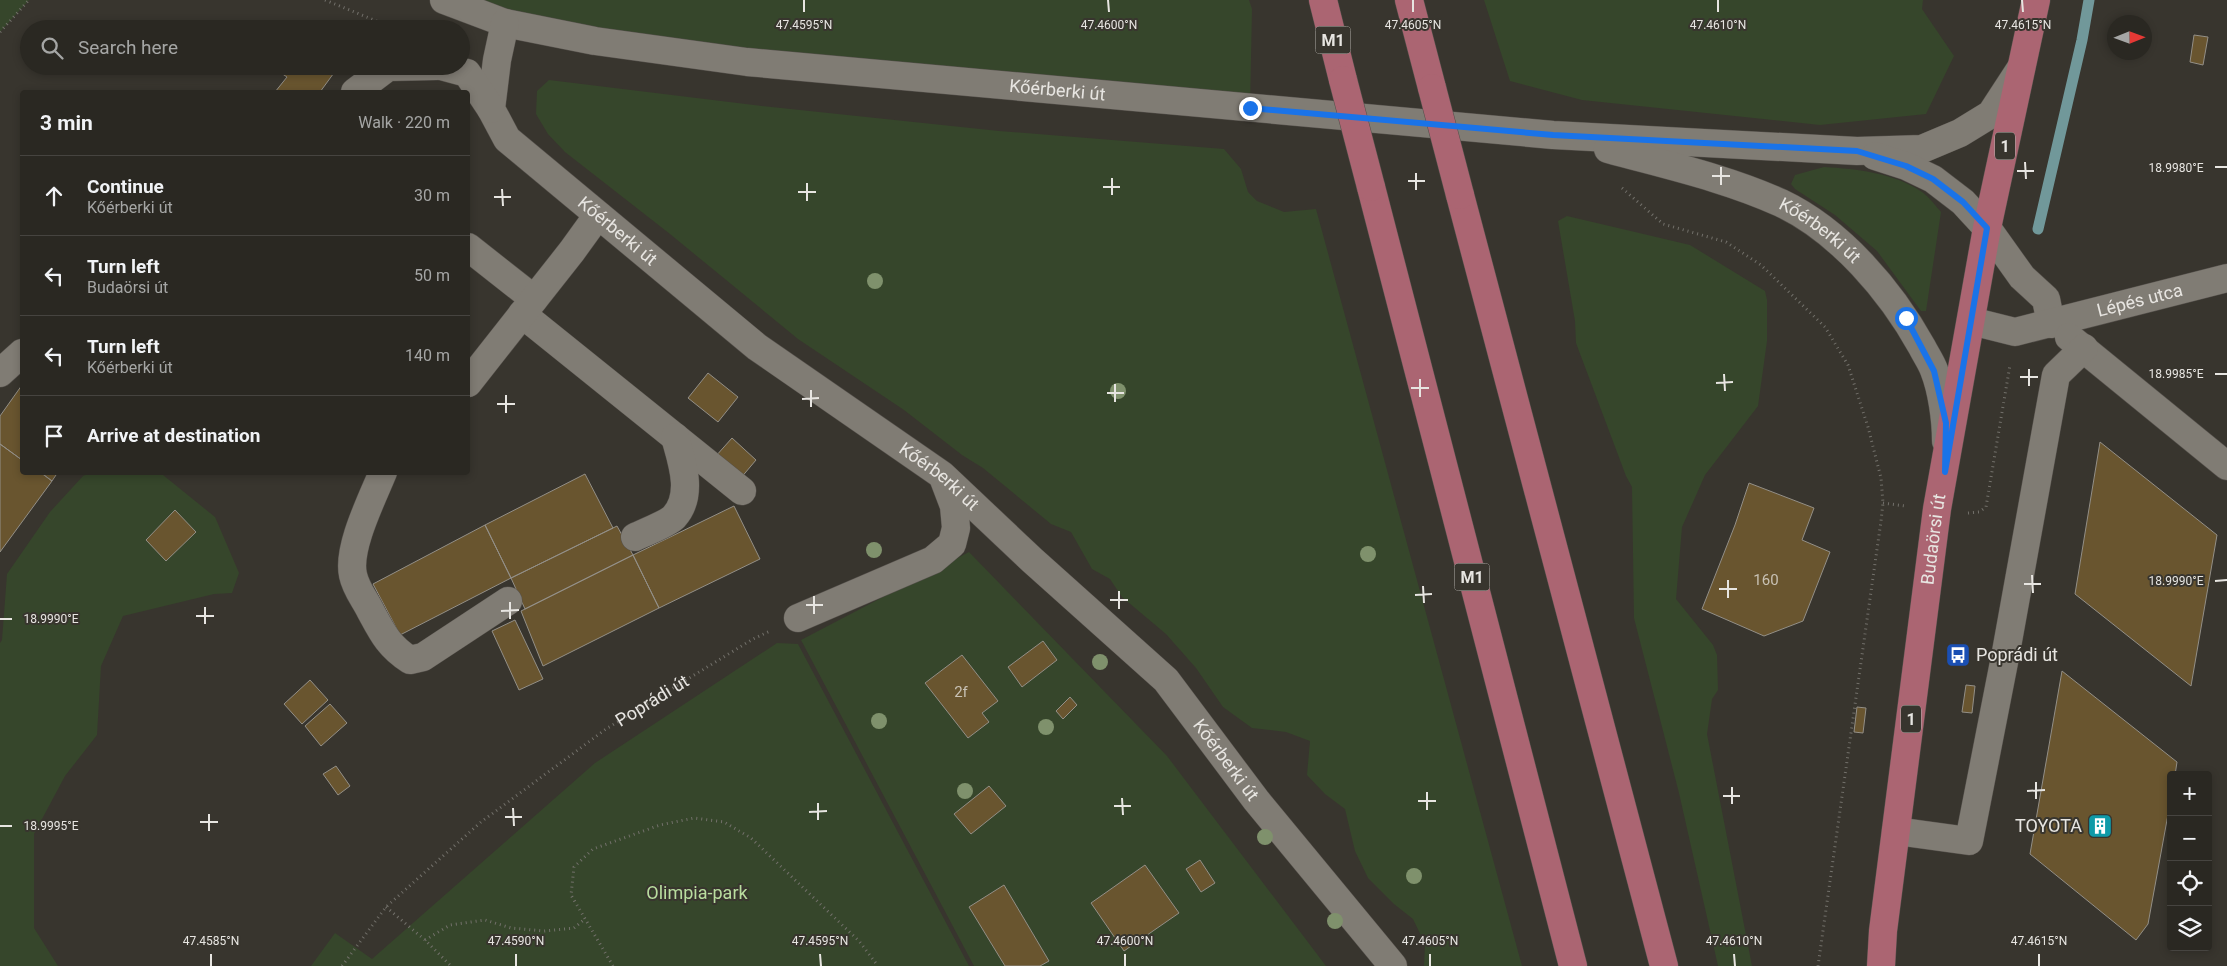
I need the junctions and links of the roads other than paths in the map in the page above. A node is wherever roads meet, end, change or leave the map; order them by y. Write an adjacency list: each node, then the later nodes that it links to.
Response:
1 (444, 0): 5 (street, Kőérberki út)
2 (1323, 0): 35 (main road, M1, bridge)
3 (1409, 0): 36 (main road, bridge)
4 (2036, 0): 6 (main road, Budaörsi út / 1)
5 (505, 23): 10 (street); 11 (street, Kőérberki út)
6 (2023, 64): 12 (street, Kőérberki út); 14 (main road, Budaörsi út / 1)
7 (378, 75): 9 (street)
8 (468, 75): 10 (street, Kőérberki út)
9 (358, 90)
10 (491, 109): 13 (street, Kőérberki út)
11 (1553, 135): 12 (street, Kőérberki út); 26 (street, Kőérberki út)
12 (1857, 151): 14 (street, Kőérberki út)
13 (598, 215): 17 (street); 28 (street, Kőérberki út)
14 (1987, 228): 18 (main road, Budaörsi út / 1); 19 (street, Kőérberki út)
15 (470, 249): 17 (street)
16 (2227, 278): 19 (street, Lépés utca)
17 (528, 307): 23 (street); 24 (street)
18 (1971, 321): 19 (street, Lépés utca); 26 (main road, Budaörsi út / 1)
19 (2051, 324): 20 (street)
20 (2084, 348): 25 (street); 33 (street)
21 (20, 355): 22 (street)
22 (0, 373)
23 (470, 380)
24 (675, 437): 29 (street); 30 (street)
25 (2227, 466)
26 (1945, 472): 33 (main road, Budaörsi út / 1)
27 (382, 475): 31 (street)
28 (942, 475): 32 (street); 34 (street, Kőérberki út)
29 (742, 491)
30 (635, 537)
31 (508, 601)
32 (798, 618)
33 (1896, 831): 37 (main road, Budaörsi út / 1)
34 (1393, 966)
35 (1573, 966)
36 (1664, 966)
37 (1881, 966)

